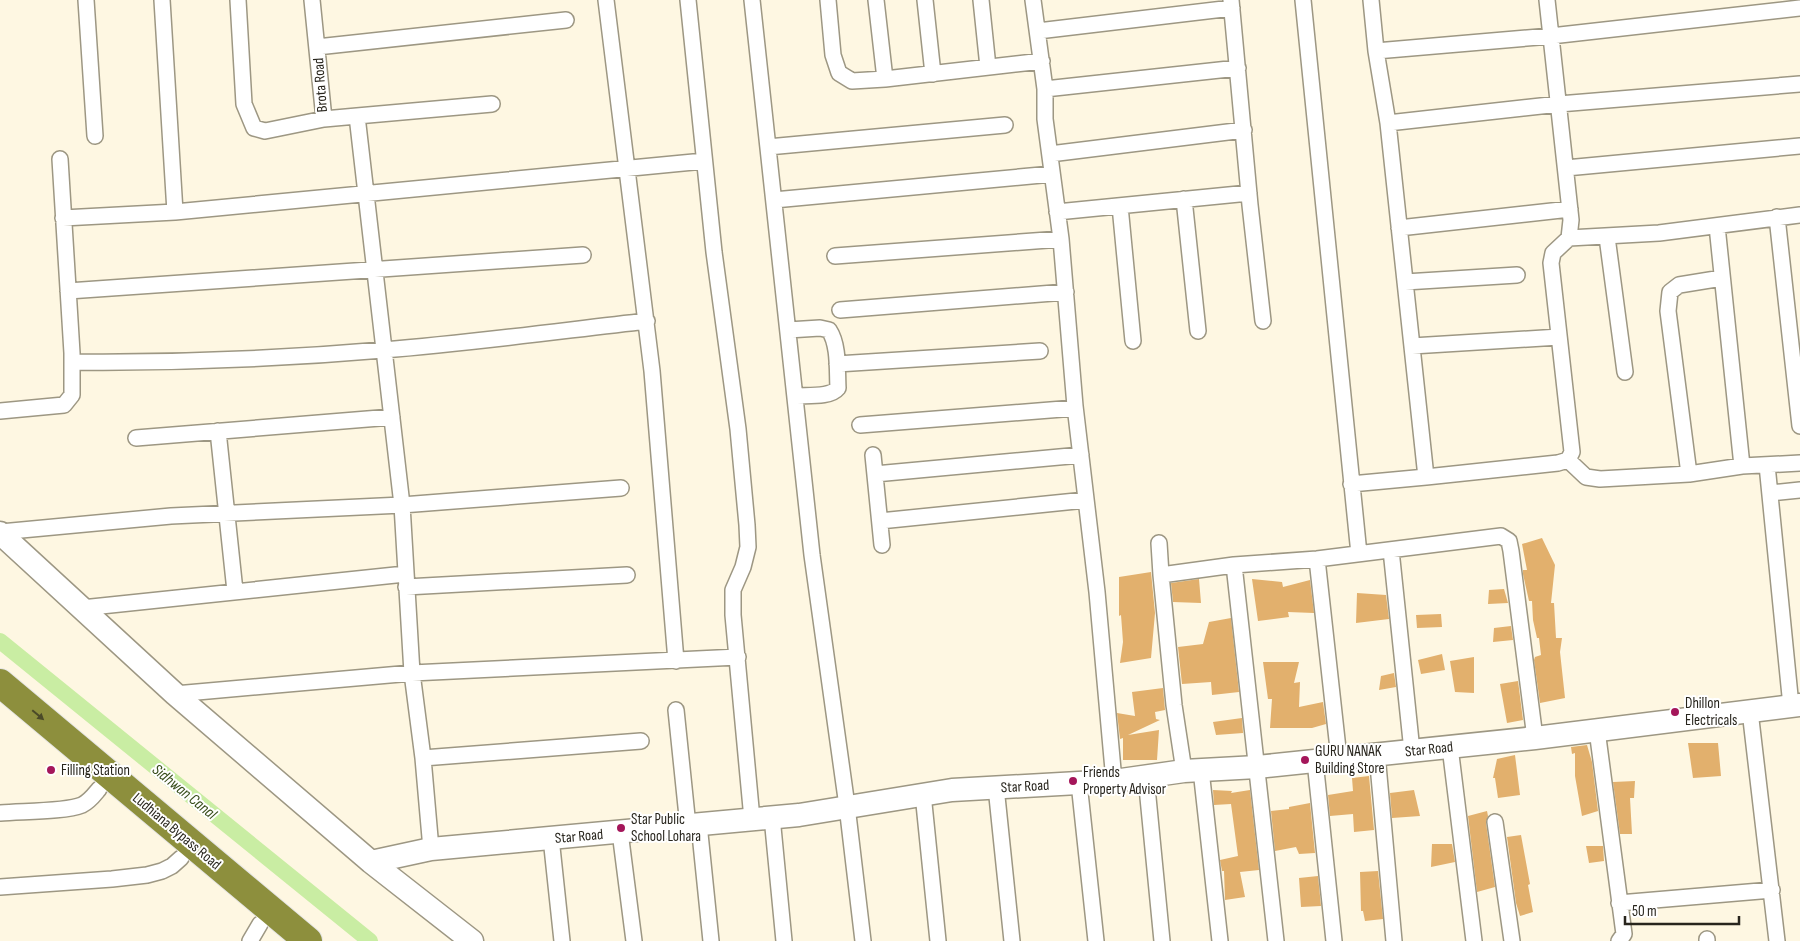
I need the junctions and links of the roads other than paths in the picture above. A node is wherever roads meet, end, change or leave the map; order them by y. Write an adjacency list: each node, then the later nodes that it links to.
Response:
1 (86, 0): 38 (street)
2 (162, 0): 53 (street)
3 (238, 0): 34 (street, Brota Road)
4 (312, 0): 22 (street, Brota Road)
5 (606, 0): 44 (street)
6 (688, 0): 43 (street)
7 (752, 0): 40 (street)
8 (828, 0): 28 (street)
9 (876, 0): 28 (street)
10 (925, 0): 27 (street)
11 (980, 0): 25 (street)
12 (1033, 0): 20 (street)
13 (1303, 0): 101 (street)
14 (1371, 0): 23 (street)
15 (1548, 0): 21 (street)
16 (1232, 4): 20 (street); 26 (street)
17 (1752, 7): 18 (street); 21 (street)
18 (1800, 8)
19 (566, 20): 22 (street)
20 (1038, 31): 24 (street)
21 (1551, 36): 23 (street); 32 (street)
22 (317, 47): 34 (street, Brota Road)
23 (1376, 51): 35 (street)
24 (1042, 61): 25 (street); 30 (street)
25 (988, 67): 27 (street)
26 (1238, 68): 30 (street); 37 (street)
27 (933, 74): 28 (street)
28 (885, 79)
29 (1800, 84): 32 (street)
30 (1045, 89): 41 (street)
31 (492, 104): 33 (street)
32 (1559, 104): 35 (street); 45 (street)
33 (357, 116): 34 (street); 48 (street)
34 (324, 119)
35 (1388, 123): 59 (street)
36 (1005, 125): 40 (street)
37 (1244, 130): 41 (street); 47 (street)
38 (95, 136)
39 (1800, 146): 45 (street)
40 (768, 147): 50 (street)
41 (1050, 154): 46 (street)
42 (60, 158): 57 (street)
43 (704, 160): 44 (street); 121 (street)
44 (628, 168): 48 (street); 72 (street)
45 (1566, 168): 52 (street)
46 (1052, 174): 50 (street); 54 (street)
47 (1249, 193): 49 (street); 73 (street)
48 (366, 195): 53 (street); 65 (street)
49 (1184, 199): 51 (street); 75 (street)
50 (774, 200): 74 (street)
51 (1120, 206): 54 (street); 77 (street)
52 (1570, 209): 59 (street); 61 (street)
53 (174, 212): 57 (street)
54 (1057, 212): 62 (street)
55 (1800, 215): 56 (street)
56 (1777, 217): 58 (street); 89 (street)
57 (63, 218): 69 (street)
58 (1716, 226): 60 (street); 67 (street)
59 (1399, 228): 68 (street)
60 (1607, 236): 61 (street); 83 (street)
61 (1570, 238): 76 (street)
62 (1061, 239): 64 (street); 70 (street)
63 (583, 255): 65 (street)
64 (835, 256)
65 (375, 270): 69 (street); 79 (street)
66 (1517, 275): 68 (street)
67 (1722, 278): 97 (street); 99 (street)
68 (1405, 282): 78 (street)
69 (68, 291): 81 (street)
70 (1066, 292): 71 (street); 85 (street)
71 (840, 310)
72 (646, 321): 79 (street); 122 (street)
73 (1263, 321)
74 (788, 330): 82 (street); 84 (street)
75 (1198, 331)
76 (1559, 337): 78 (street); 94 (street)
77 (1133, 341)
78 (1412, 346): 100 (street)
79 (384, 350): 81 (street); 87 (street)
80 (1040, 351): 82 (street)
81 (72, 362): 86 (street)
82 (837, 364): 84 (street)
83 (1625, 372)
84 (795, 396): 147 (street)
85 (1075, 408): 88 (street); 93 (street)
86 (0, 411)
87 (392, 417): 90 (street); 106 (street)
88 (860, 425)
89 (1800, 426)
90 (218, 432): 91 (street); 107 (street)
91 (136, 438)
92 (873, 455): 98 (street)
93 (1081, 455): 98 (street); 105 (street)
94 (1568, 460): 99 (street); 100 (street)
95 (1800, 463): 96 (street)
96 (1767, 465): 97 (street); 104 (street)
97 (1742, 466): 99 (street)
98 (875, 474): 108 (street)
99 (1688, 474)
100 (1426, 477): 101 (street)
101 (1351, 484): 113 (street)
102 (621, 488): 106 (street)
103 (1800, 490): 104 (street)
104 (1770, 493): 126 (street)
105 (1086, 500): 108 (street); 142 (street)
106 (402, 505): 107 (street); 118 (street)
107 (227, 513): 109 (street); 119 (street)
108 (880, 520): 111 (street)
109 (0, 533): 120 (street)
110 (1159, 543): 117 (street)
111 (882, 545)
112 (1391, 550): 113 (street); 131 (street); 134 (street)
113 (1359, 554): 114 (street)
114 (1317, 559): 115 (street); 137 (street)
115 (1234, 565): 117 (street); 139 (street)
116 (627, 575): 118 (street)
117 (1161, 575): 140 (street)
118 (406, 580): 119 (street); 123 (street)
119 (235, 591): 120 (street)
120 (82, 608): 125 (street)
121 (738, 657): 122 (street); 149 (street)
122 (676, 661): 123 (street)
123 (412, 673): 125 (street); 136 (street)
124 (0, 684): 162 (highway, Ludhiana Bypass Road, one-way to 162)
125 (175, 694): 156 (street)
126 (1796, 706): 129 (street, Star Road)
127 (0, 707): 145 (highway, Ludhiana Bypass Road)
128 (676, 710): 151 (street)
129 (1750, 711): 130 (street, Star Road); 158 (street)
130 (1596, 730): 131 (street, Star Road); 159 (street)
131 (1535, 738): 133 (street, Star Road)
132 (641, 741): 136 (street)
133 (1450, 747): 134 (street, Star Road); 177 (street)
134 (1412, 751): 135 (street, Star Road)
135 (1377, 754): 137 (street, Star Road); 176 (street)
136 (423, 758): 154 (street)
137 (1339, 758): 138 (street, Star Road)
138 (1315, 761): 139 (street, Star Road); 175 (street)
139 (1256, 767): 140 (street, Star Road); 174 (street)
140 (1192, 771): 141 (street, Star Road); 173 (street)
141 (1146, 776): 142 (street, Star Road); 172 (street)
142 (1114, 781): 143 (street, Star Road)
143 (1079, 783): 144 (street, Star Road); 171 (street)
144 (996, 787): 146 (street, Star Road); 170 (street)
145 (99, 789): 148 (street); 155 (highway, Ludhiana Bypass Road)
146 (923, 794): 147 (street, Star Road); 169 (street)
147 (847, 806): 149 (street, Star Road); 168 (street)
148 (0, 813)
149 (762, 818): 151 (street, Star Road); 167 (street)
150 (1495, 822): 178 (street)
151 (694, 825): 152 (street, Star Road); 166 (street)
152 (620, 832): 153 (street, Star Road); 165 (street)
153 (551, 838): 154 (street, Star Road); 164 (street)
154 (431, 849): 156 (street, Star Road)
155 (181, 858): 157 (street); 160 (highway, Ludhiana Bypass Road)
156 (371, 862): 163 (street)
157 (0, 887)
158 (1772, 890): 159 (street); 180 (street)
159 (1619, 903): 179 (street)
160 (255, 932): 161 (highway, Ludhiana Bypass Road)
161 (281, 941)
162 (308, 941)
163 (472, 941)
164 (562, 941)
165 (634, 941)
166 (710, 941)
167 (784, 941)
168 (864, 941)
169 (938, 941)
170 (1012, 941)
171 (1096, 941)
172 (1162, 941)
173 (1220, 941)
174 (1276, 941)
175 (1334, 941)
176 (1394, 941)
177 (1474, 941)
178 (1512, 941)
179 (1619, 941)
180 (1777, 941)

